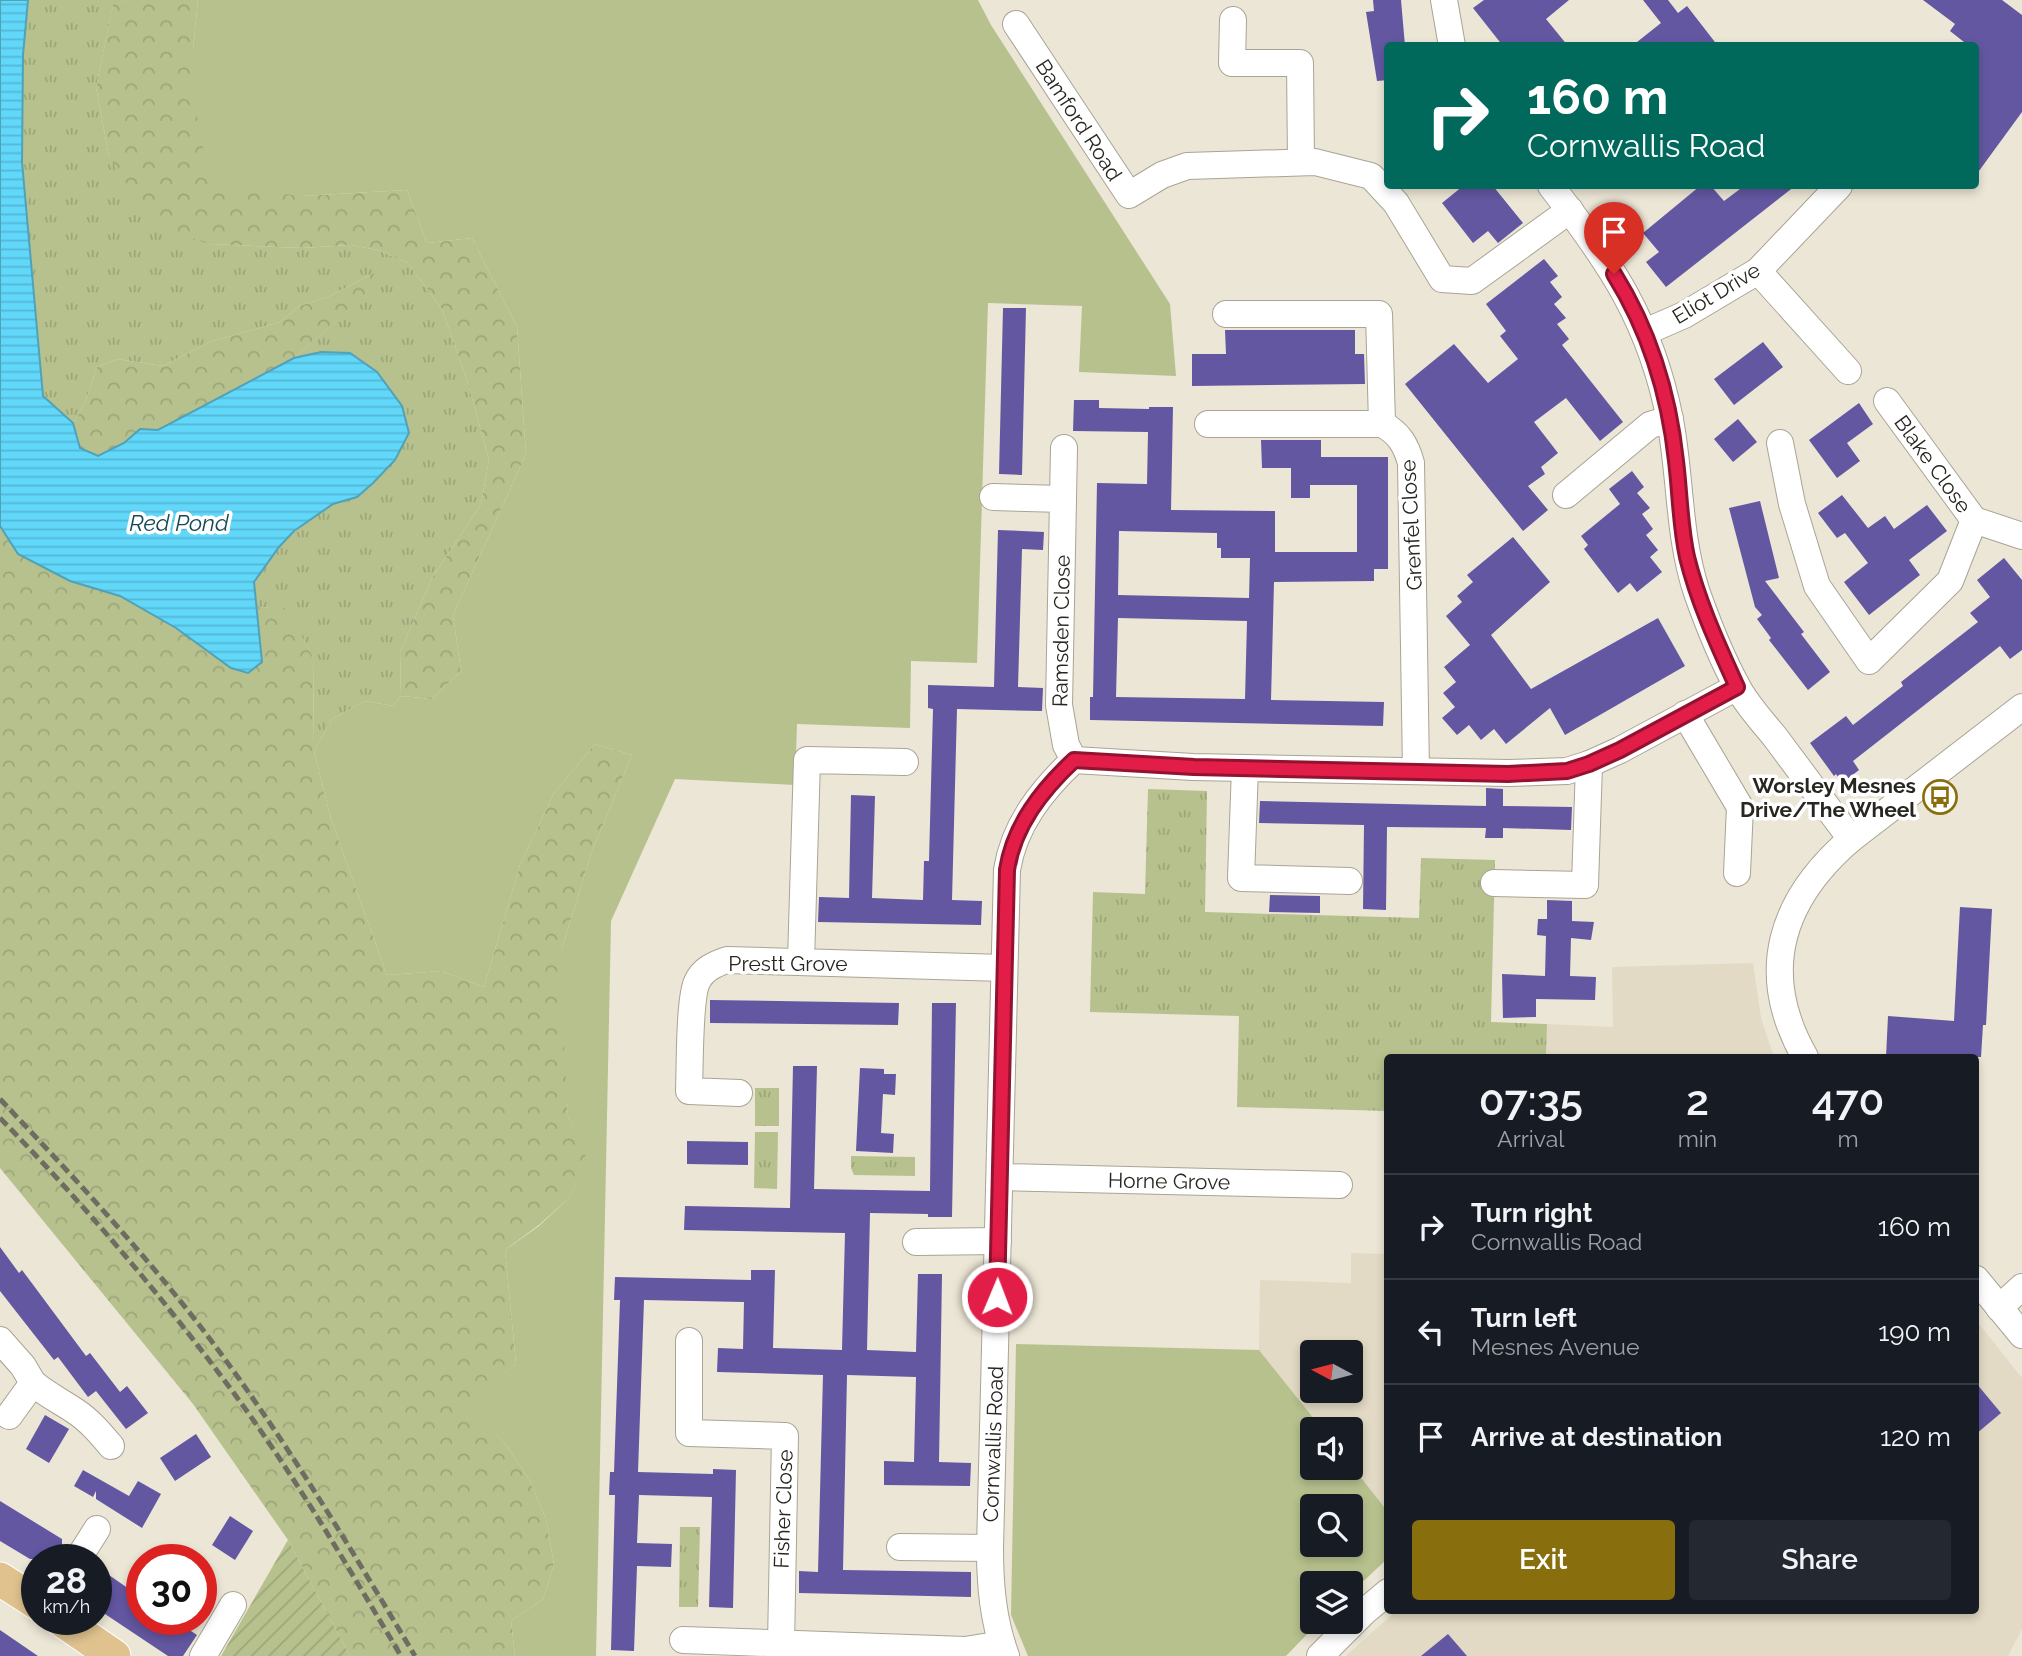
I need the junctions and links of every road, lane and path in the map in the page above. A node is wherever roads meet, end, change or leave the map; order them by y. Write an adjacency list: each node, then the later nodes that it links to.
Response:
1 (1444, 0): 4 (street)
2 (1233, 20): 5 (street)
3 (1016, 24): 5 (street, Bamford Road)
4 (1451, 42)
5 (1301, 162): 8 (street, Bamford Road)
6 (1553, 189): 8 (street)
7 (1836, 189): 9 (street, Eliot Drive)
8 (1570, 210): 11 (street)
9 (1758, 271): 11 (street, Eliot Drive); 12 (street)
10 (1226, 314): 16 (street)
11 (1646, 332): 14 (street)
12 (1849, 371)
13 (1887, 401): 22 (street, Blake Close)
14 (1670, 419): 19 (street); 24 (street)
15 (1208, 424): 16 (street)
16 (1382, 424): 31 (street, Grenfel Close)
17 (1780, 443): 22 (street)
18 (1063, 448): 21 (street, Ramsden Close)
19 (1566, 495)
20 (993, 497): 21 (street)
21 (1063, 499): 27 (street, Ramsden Close)
22 (1974, 520): 23 (street, Blake Close)
23 (2022, 536)
24 (1737, 687): 26 (street); 32 (street)
25 (2022, 707): 32 (street)
26 (1685, 714): 29 (street); 33 (street)
27 (1074, 760): 30 (street); 37 (street, Cornwallis Road)
28 (905, 762): 36 (street)
29 (1589, 764): 31 (street); 35 (street)
30 (1245, 768): 31 (street); 34 (street)
31 (1416, 770)
32 (1851, 839): 38 (street)
33 (1737, 873)
34 (1349, 881)
35 (1494, 883)
36 (801, 961): 37 (street, Prestt Grove); 39 (street, Prestt Grove)
37 (1004, 968): 40 (street, Cornwallis Road)
38 (1804, 1054)
39 (739, 1093)
40 (1000, 1177): 41 (street, Horne Grove); 42 (street, Cornwallis Road)
41 (1339, 1185)
42 (998, 1241): 43 (street); 56 (street, Cornwallis Road)
43 (916, 1242)
44 (1979, 1283): 46 (street)
45 (2022, 1287): 46 (street)
46 (1999, 1308): 47 (street)
47 (2022, 1335)
48 (0, 1340): 50 (street)
49 (689, 1341): 61 (street, Fisher Close)
50 (33, 1383): 51 (street); 52 (street)
51 (9, 1416)
52 (111, 1446)
53 (97, 1529): 54 (street)
54 (88, 1544)
55 (900, 1548): 56 (street)
56 (990, 1548): 62 (street, Cornwallis Road)
57 (1384, 1596): 66 (street)
58 (233, 1605): 65 (street)
59 (83, 1635): 64 (main road)
60 (683, 1640): 61 (street)
61 (780, 1644): 63 (street)
62 (1004, 1650): 63 (street)
63 (874, 1651)
64 (114, 1656)
65 (203, 1656)
66 (1320, 1656)

